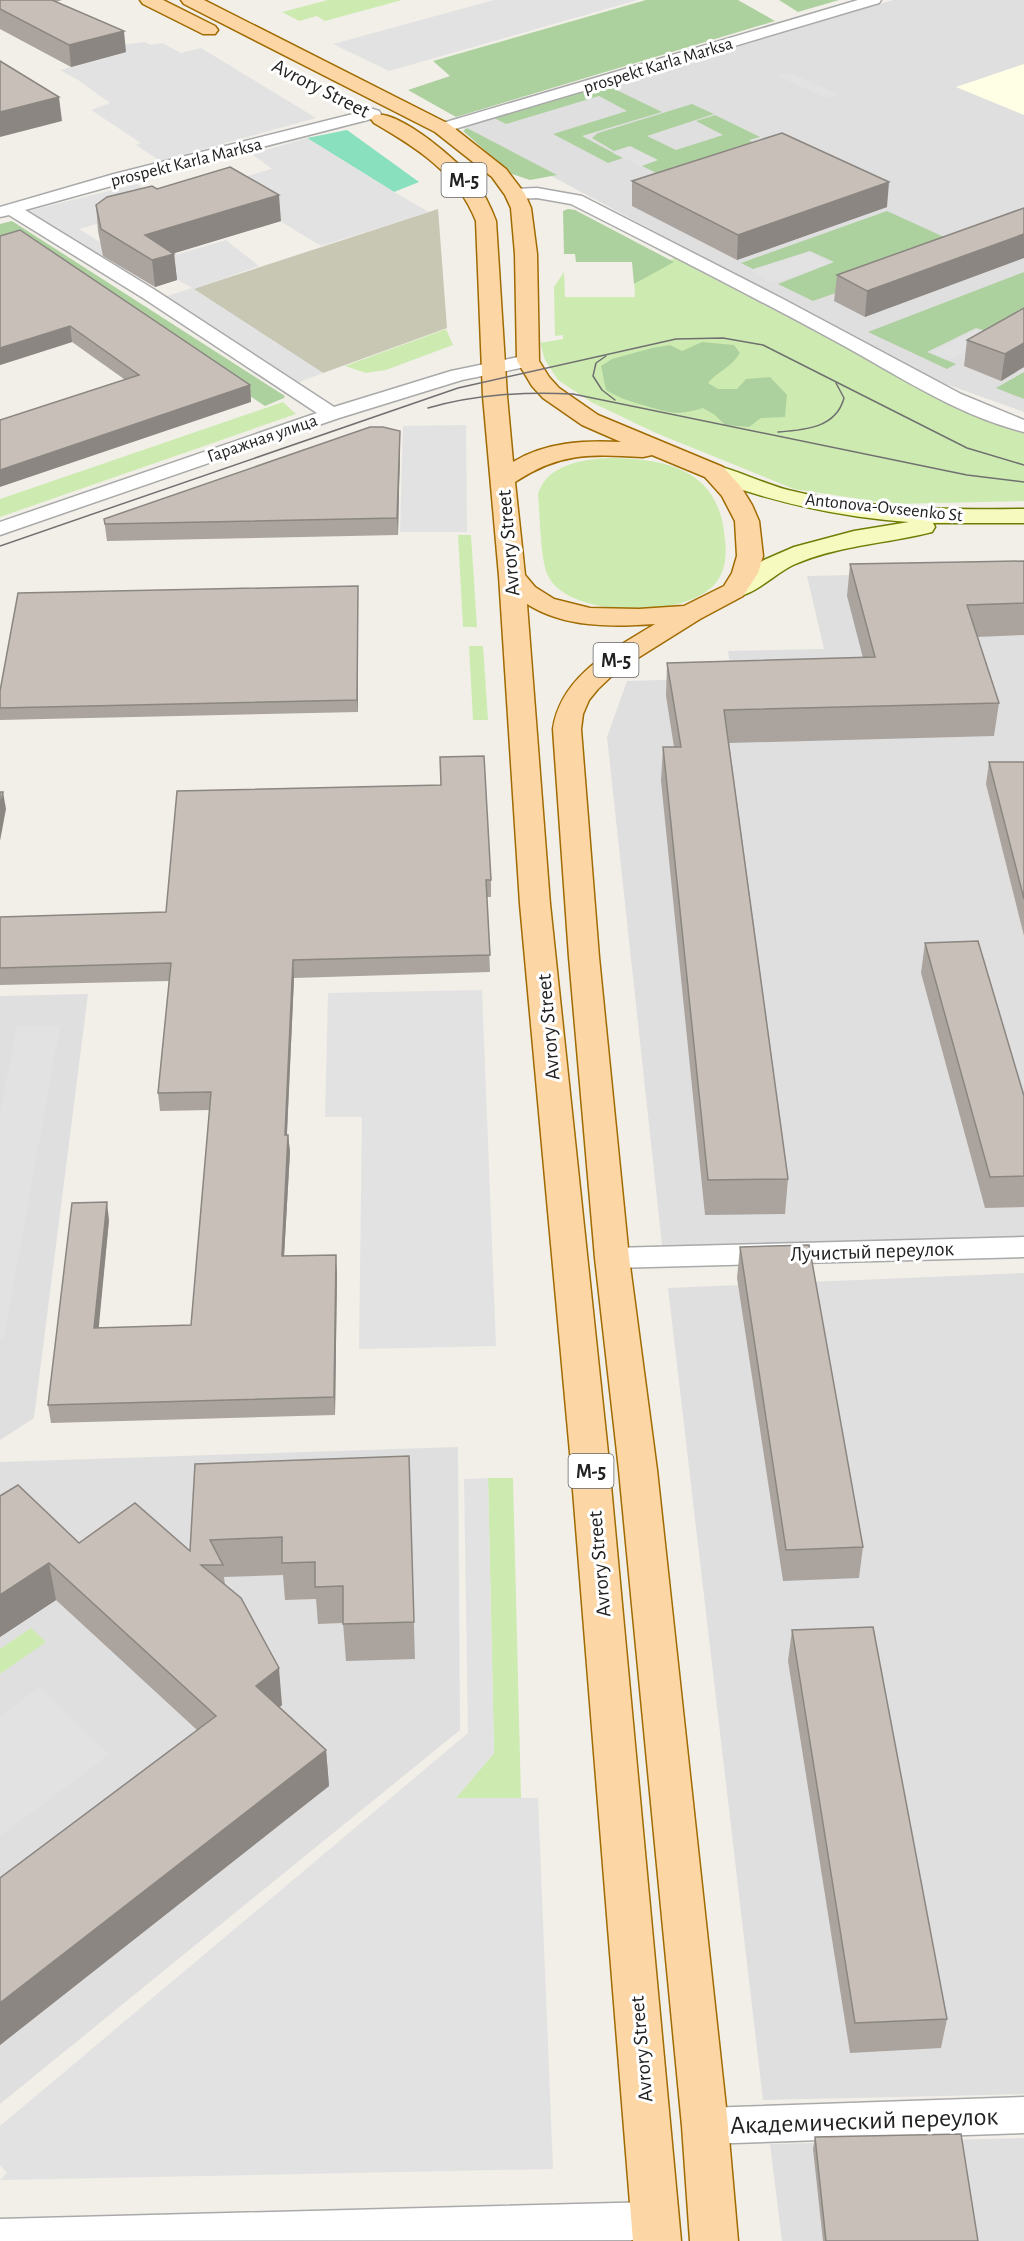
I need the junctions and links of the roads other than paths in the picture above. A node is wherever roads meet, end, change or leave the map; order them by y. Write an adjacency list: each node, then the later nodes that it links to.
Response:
1 (150, 0): 4 (main road)
2 (190, 0): 7 (main road, Avrory Street / М-5)
3 (874, 0): 7 (street, prospekt Karla Marksa)
4 (224, 38)
5 (290, 73): 6 (main road, Avrory Street / М-5)
6 (373, 114): 9 (street, prospekt Karla Marksa); 11 (main road, Avrory Street / М-5)
7 (442, 128): 8 (main road, Avrory Street / М-5)
8 (515, 194): 10 (main road, Avrory Street / М-5); 13 (street)
9 (6, 211): 12 (street)
10 (528, 361): 11 (street, Гаражная улица); 14 (main road)
11 (494, 366): 12 (street, Гаражная улица); 16 (main road, Avrory Street / М-5)
12 (332, 414): 19 (street, Гаражная улица)
13 (1024, 426)
14 (667, 453): 15 (main road); 16 (main road)
15 (714, 472): 18 (main road, Antonova-Ovseenko St); 21 (main road)
16 (502, 480): 20 (main road, Avrory Street / М-5)
17 (1024, 516): 18 (main road, Antonova-Ovseenko St)
18 (987, 517): 21 (main road, Antonova-Ovseenko St)
19 (0, 529)
20 (512, 576): 22 (main road); 27 (main road, Avrory Street / М-5)
21 (734, 591): 22 (main road, Avrory Street / М-5)
22 (691, 613): 24 (main road, Avrory Street / М-5)
23 (1024, 1247): 24 (street, Лучистый переулок)
24 (612, 1258): 26 (main road, Avrory Street / М-5)
25 (1024, 2115): 26 (street, Академический переулок)
26 (705, 2126): 29 (main road, Avrory Street / М-5)
27 (657, 2231): 28 (street)
28 (0, 2238)
29 (714, 2241)

